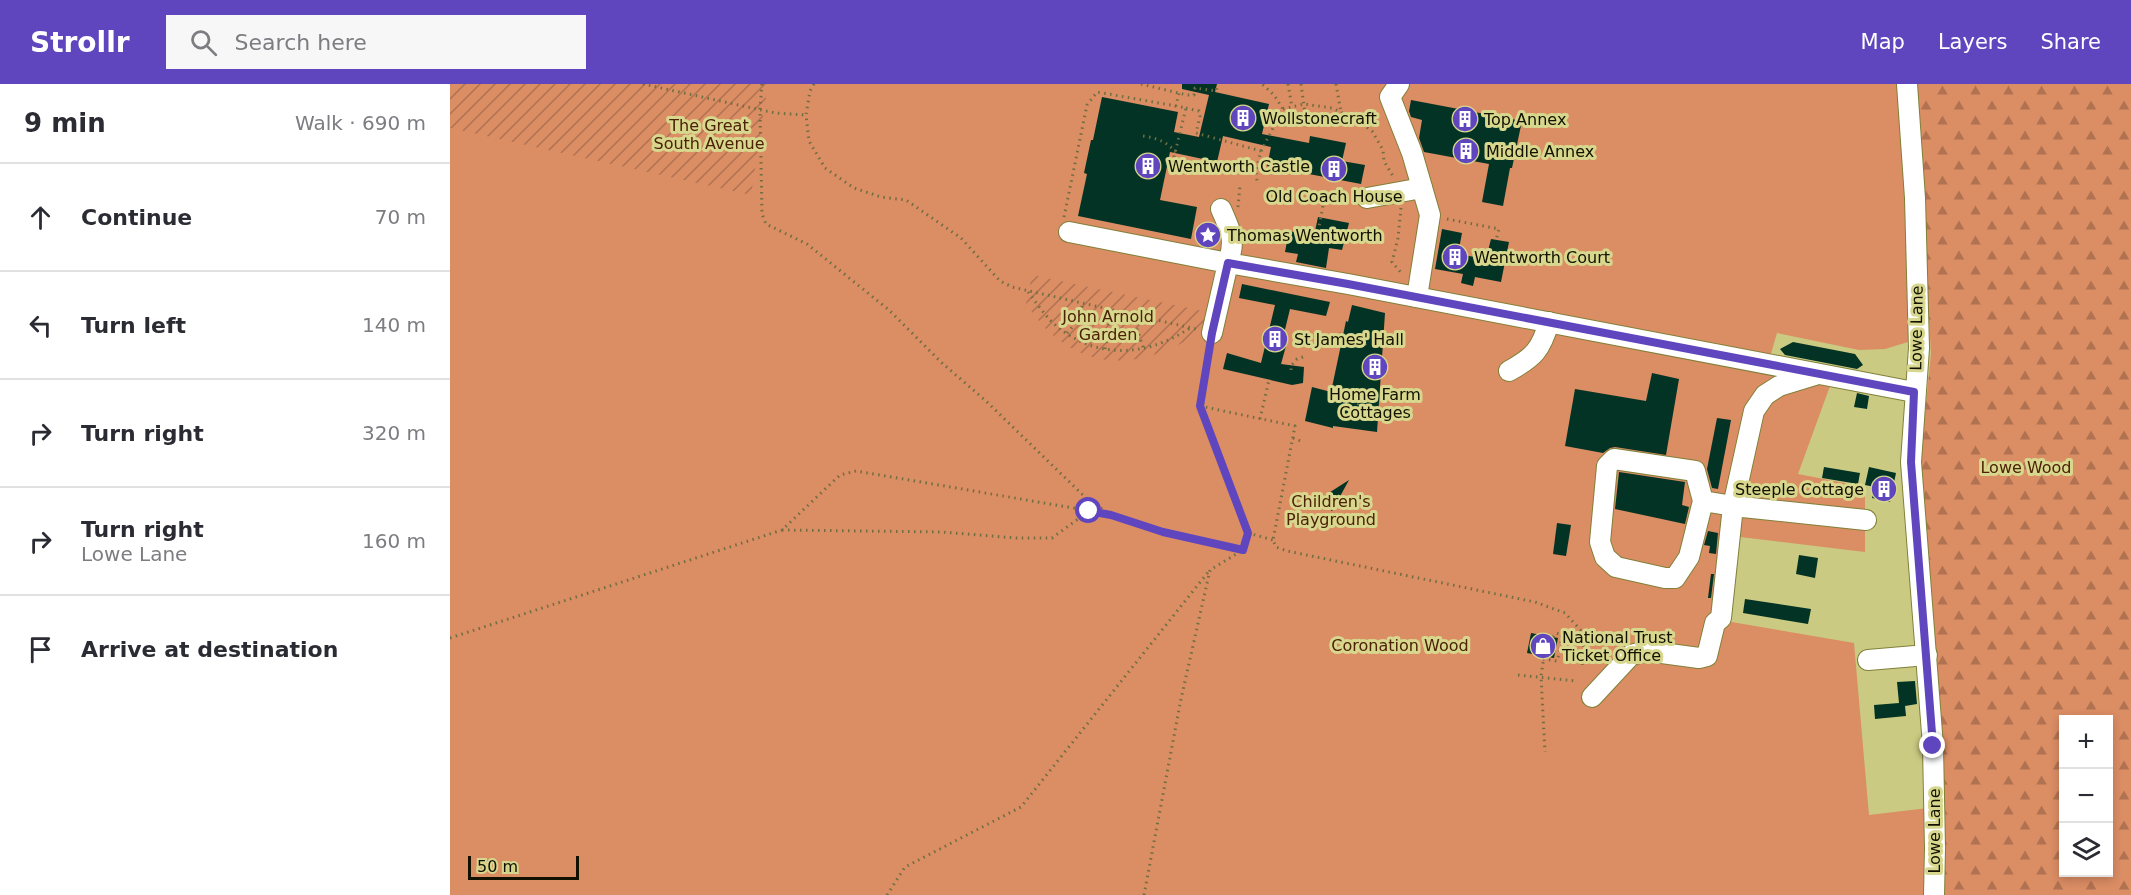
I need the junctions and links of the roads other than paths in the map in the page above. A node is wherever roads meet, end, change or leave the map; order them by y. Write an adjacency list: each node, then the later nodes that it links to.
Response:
1 (1399, 84): 3 (street)
2 (1907, 84): 13 (street, Lowe Lane)
3 (1422, 188): 4 (street); 8 (street)
4 (1367, 198)
5 (1221, 209): 7 (street)
6 (1069, 232): 7 (street)
7 (1228, 263): 8 (street); 10 (street)
8 (1410, 296): 9 (street)
9 (1549, 322): 11 (street); 12 (street)
10 (1212, 333)
11 (1509, 371)
12 (1817, 374): 13 (street); 15 (street)
13 (1914, 392): 17 (street, Lowe Lane)
14 (1703, 501): 14 (street); 15 (street)
15 (1733, 506): 16 (street); 19 (street)
16 (1866, 520)
17 (1927, 656): 18 (street); 20 (street, Lowe Lane)
18 (1868, 660)
19 (1592, 697)
20 (1934, 895)

